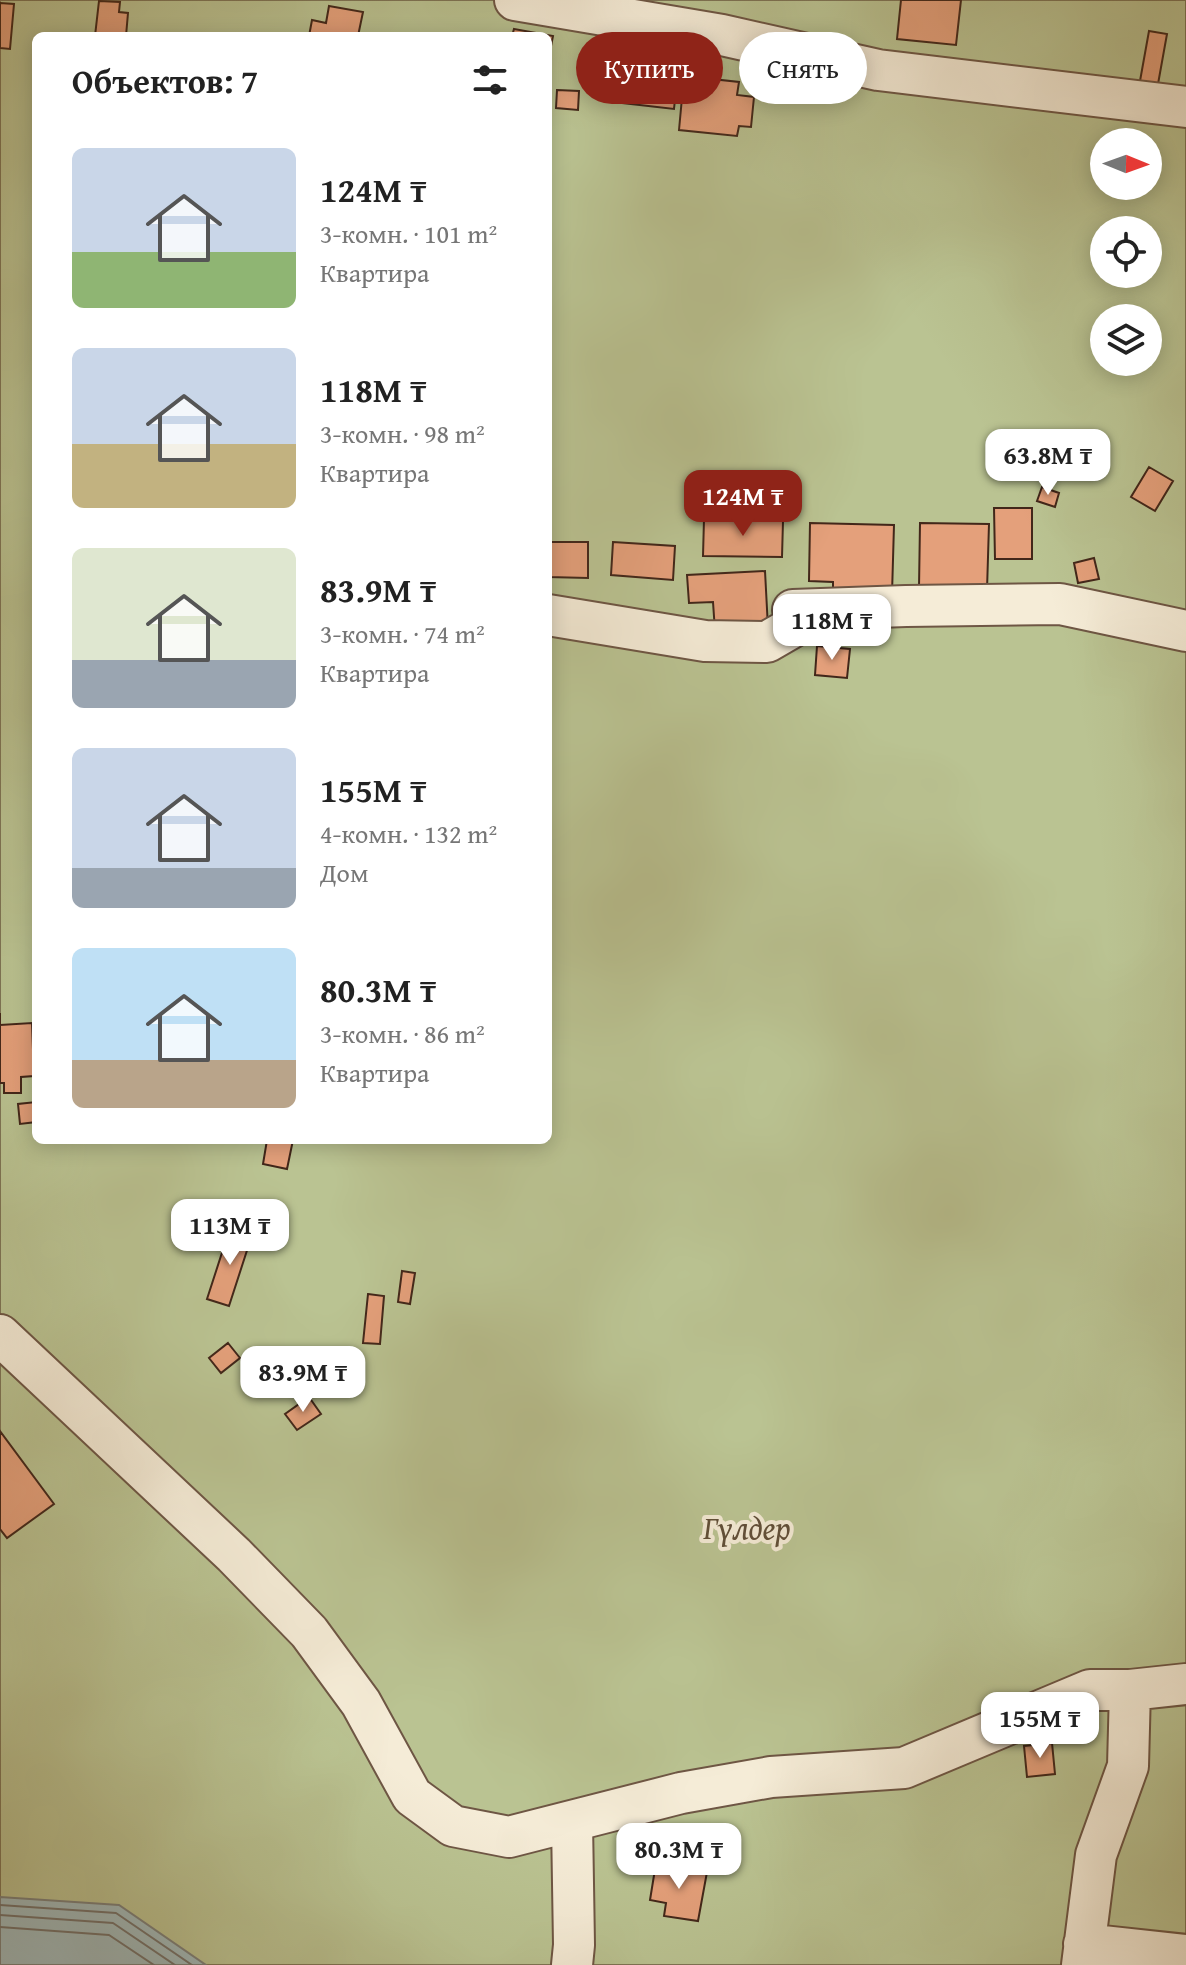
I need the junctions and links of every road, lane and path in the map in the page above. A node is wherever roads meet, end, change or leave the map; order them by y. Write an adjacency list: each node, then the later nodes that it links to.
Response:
1 (515, 0): 2 (street)
2 (1186, 107)
3 (552, 616): 4 (street)
4 (1186, 631)
5 (0, 1335): 8 (street)
6 (1186, 1684): 7 (street)
7 (1130, 1690): 8 (street); 9 (street)
8 (572, 1822): 11 (street)
9 (1083, 1955): 10 (street)
10 (1186, 1955)
11 (572, 1965)

